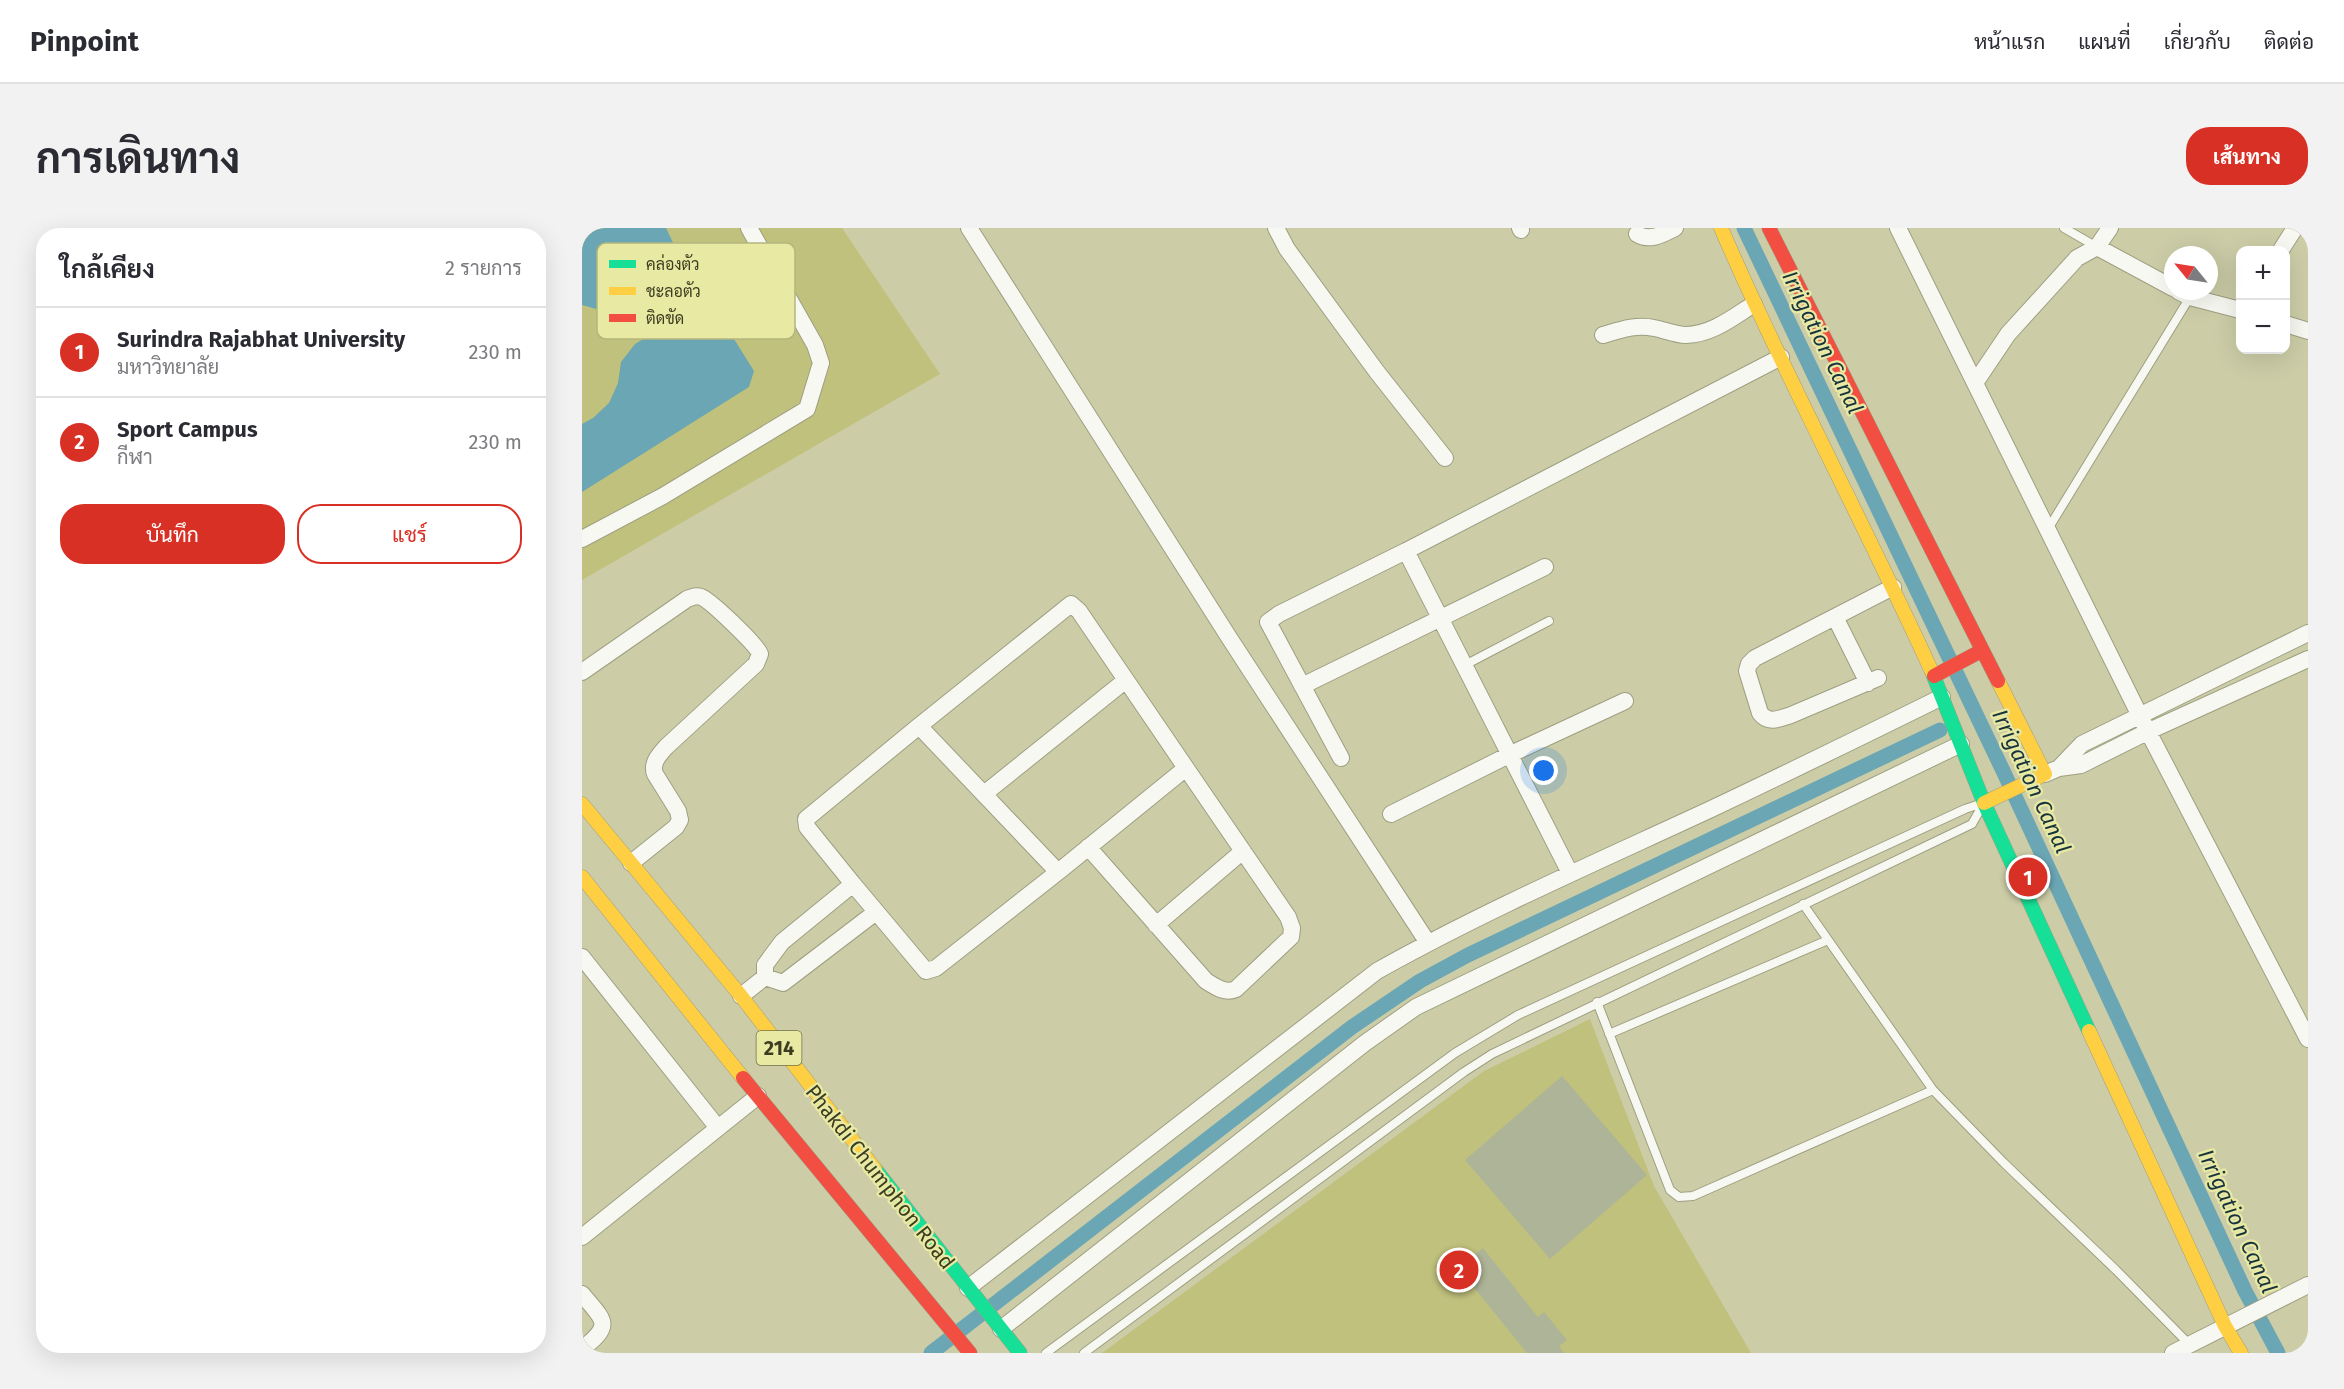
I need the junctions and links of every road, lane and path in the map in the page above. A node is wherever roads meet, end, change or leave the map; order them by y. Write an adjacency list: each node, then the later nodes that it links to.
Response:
1 (749, 228): 12 (street)
2 (969, 228): 68 (street)
3 (1276, 228): 26 (street)
4 (1676, 228): 11 (street)
5 (1721, 228): 18 (street)
6 (1769, 228): 36 (street)
7 (1898, 228): 25 (street)
8 (2064, 228): 14 (lane)
9 (2110, 228): 14 (street)
10 (2295, 228): 13 (street)
11 (1638, 234)
12 (757, 243)
13 (2284, 246)
14 (2097, 247): 15 (street); 25 (street)
15 (2164, 283)
16 (2181, 300): 27 (lane)
17 (2205, 300): 19 (street)
18 (1754, 304): 23 (street); 24 (street)
19 (2236, 309)
20 (795, 310): 28 (street)
21 (2290, 325): 22 (street)
22 (2308, 331)
23 (1603, 335)
24 (1781, 357): 29 (street); 31 (street)
25 (1975, 383): 27 (street)
26 (1445, 458)
27 (2048, 529): 45 (street)
28 (582, 539)
29 (1406, 551): 32 (street); 42 (street)
30 (1545, 567): 32 (street)
31 (1893, 587): 33 (street); 40 (street)
32 (1440, 616): 38 (street); 42 (street)
33 (1835, 617): 33 (street)
34 (1549, 621): 38 (lane)
35 (2308, 633): 45 (street)
36 (1976, 654): 40 (street); 52 (street)
37 (2308, 658): 47 (street)
38 (1465, 665): 49 (street)
39 (582, 672): 59 (street)
40 (1938, 674): 43 (street)
41 (1126, 680): 46 (street); 51 (street); 53 (street)
42 (1302, 686): 50 (street)
43 (1942, 697): 48 (street); 61 (street)
44 (1625, 701): 49 (street)
45 (2140, 716): 47 (street); 52 (street)
46 (919, 726): 53 (street); 63 (street)
47 (2149, 731): 52 (street); 74 (street)
48 (1961, 744): 54 (street); 83 (street)
49 (1511, 754): 56 (street); 61 (street)
50 (1341, 758)
51 (1186, 768): 57 (street); 58 (street)
52 (2045, 774): 54 (street)
53 (984, 794): 60 (street)
54 (1989, 800): 64 (lane); 82 (street); 88 (lane)
55 (582, 804): 59 (street, Phakdi Chumphon Road / 214)
56 (1391, 814)
57 (1088, 848): 60 (street); 66 (street)
58 (1242, 851): 66 (street); 66 (street)
59 (631, 863): 71 (street, Phakdi Chumphon Road / 214)
60 (1058, 872): 65 (street)
61 (1570, 873): 68 (street)
62 (582, 877): 76 (street, Phakdi Chumphon Road / 214)
63 (853, 884): 65 (street); 70 (street)
64 (1803, 904): 67 (lane); 72 (lane)
65 (876, 912): 70 (street)
66 (1156, 925)
67 (1828, 940): 73 (lane); 75 (lane)
68 (1428, 943): 80 (street)
69 (583, 960): 77 (street)
70 (765, 977): 71 (street)
71 (741, 996): 80 (street, Phakdi Chumphon Road / 214)
72 (1597, 1002): 73 (lane); 89 (lane)
73 (1609, 1034): 75 (lane)
74 (2308, 1039)
75 (1933, 1090): 84 (lane)
76 (758, 1096): 77 (street); 86 (street, Phakdi Chumphon Road / 214)
77 (718, 1128): 78 (street)
78 (582, 1237)
79 (2308, 1285): 82 (street)
80 (971, 1292): 83 (street, Phakdi Chumphon Road / 214)
81 (582, 1294): 85 (street)
82 (2230, 1324): 84 (street); 91 (street)
83 (998, 1326): 87 (street, Phakdi Chumphon Road / 214)
84 (2190, 1345): 90 (street)
85 (582, 1349)
86 (968, 1351)
87 (1020, 1353)
88 (1046, 1353)
89 (1084, 1353)
90 (2173, 1353)
91 (2241, 1353)

